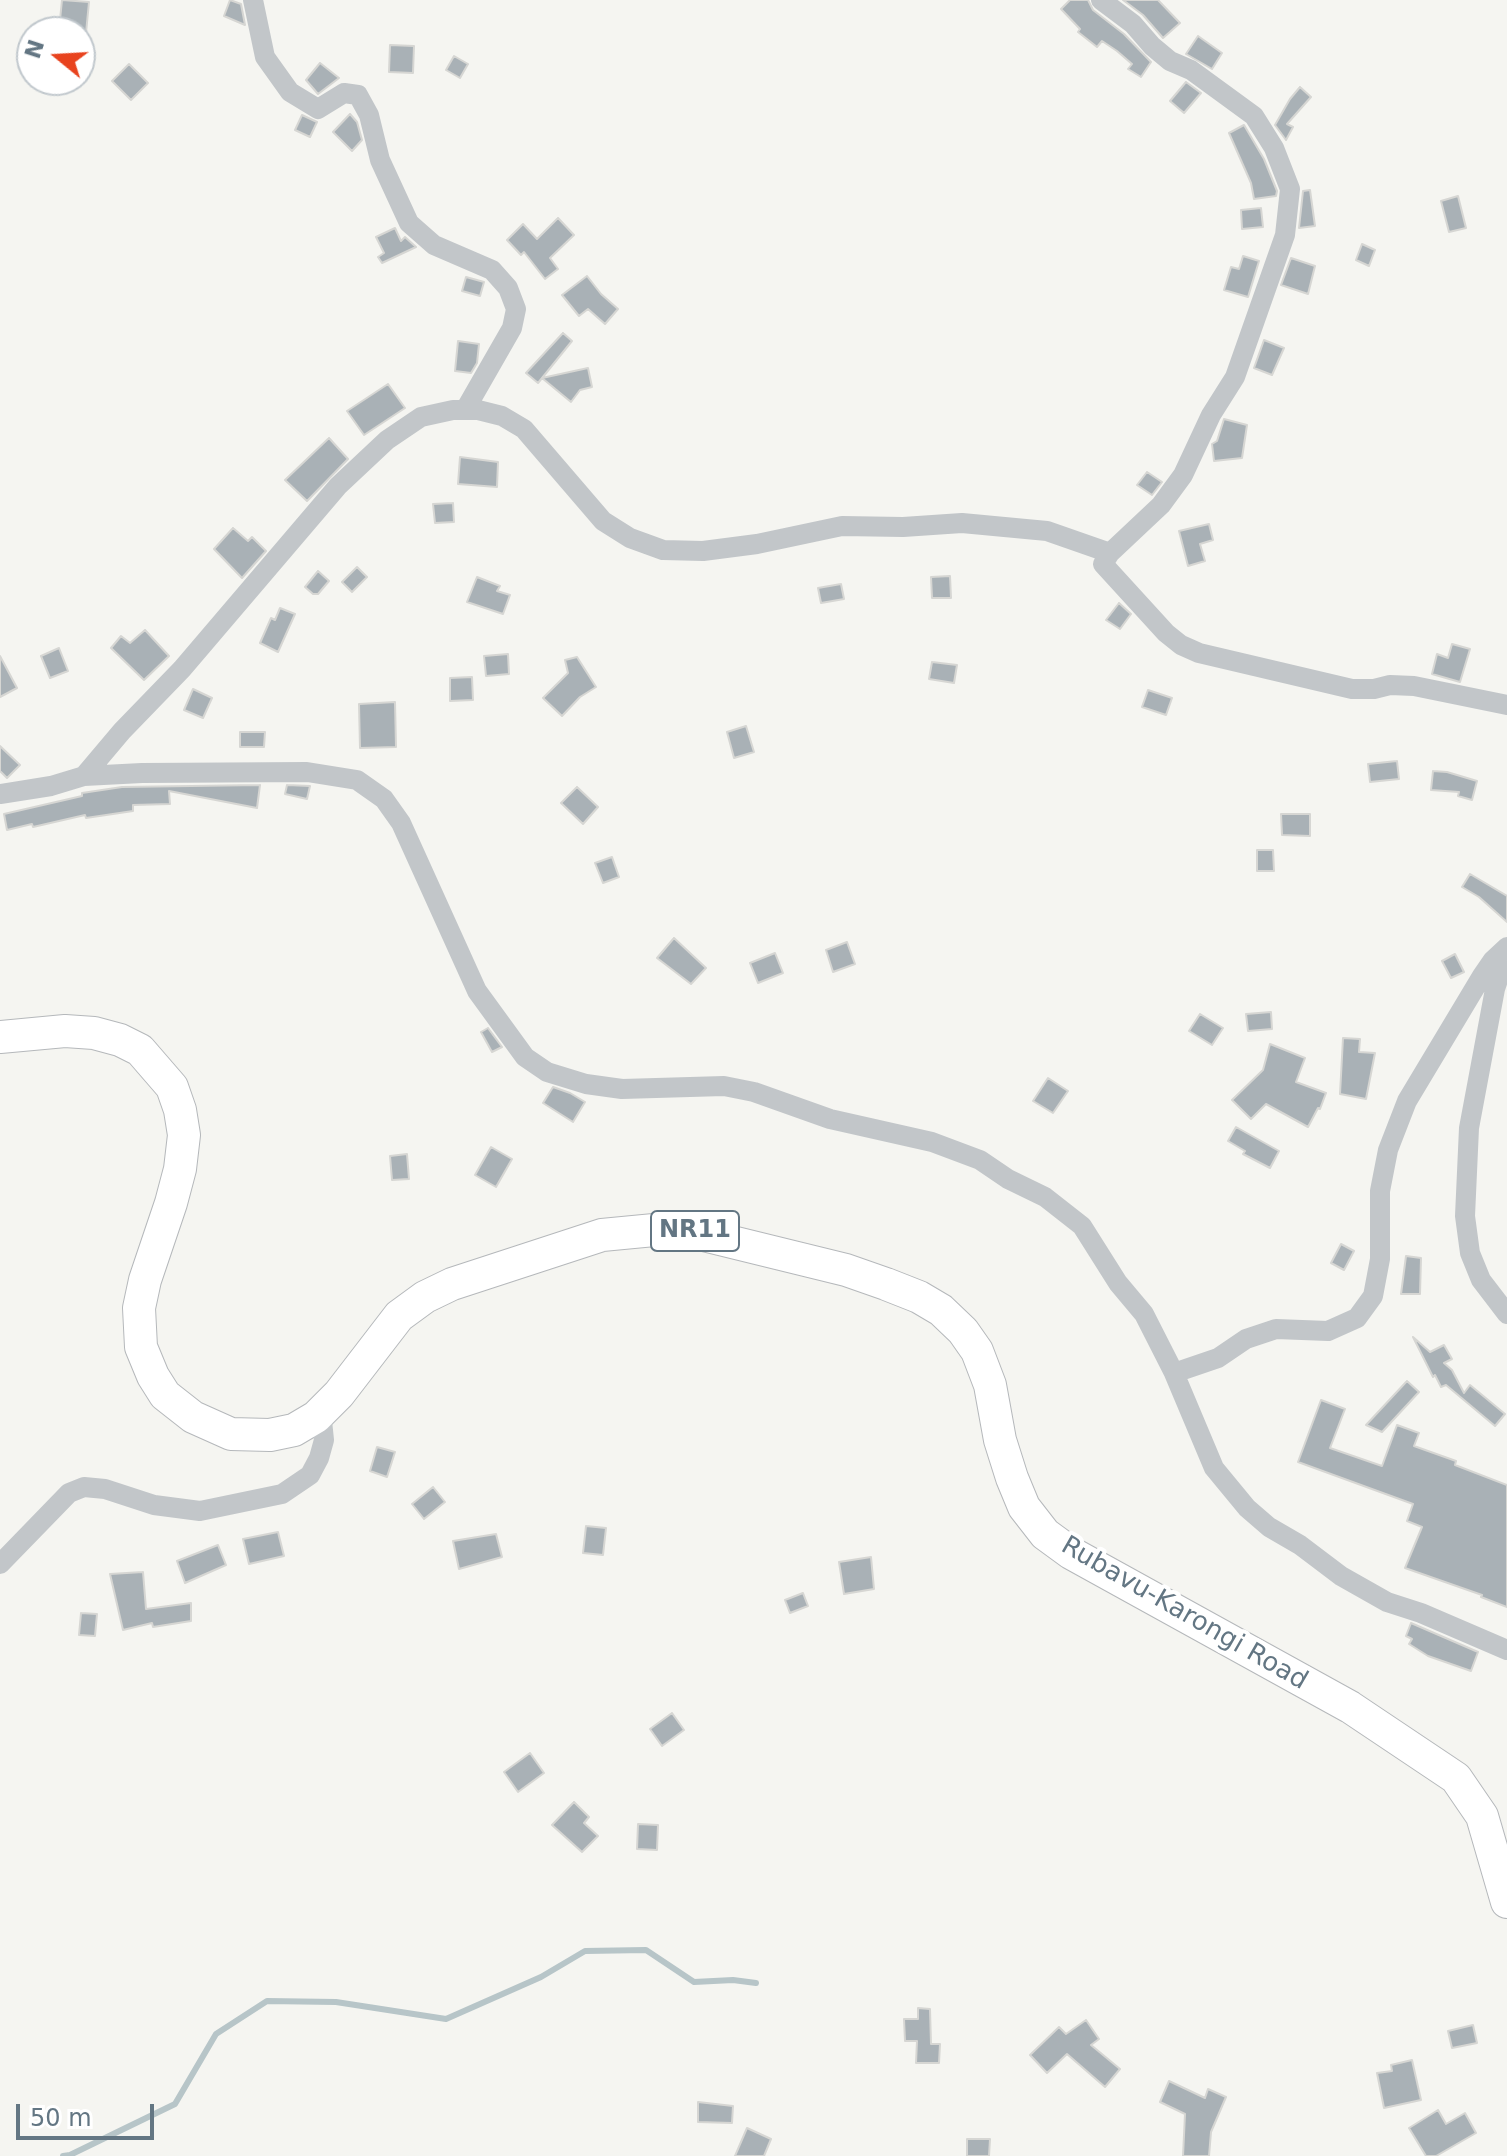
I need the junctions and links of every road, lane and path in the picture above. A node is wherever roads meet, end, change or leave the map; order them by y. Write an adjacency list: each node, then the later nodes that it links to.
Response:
1 (253, 0): 3 (street)
2 (1101, 0): 4 (street)
3 (465, 410): 4 (street); 6 (street)
4 (1110, 553): 5 (street)
5 (1507, 705)
6 (84, 776): 7 (street); 11 (street)
7 (0, 794)
8 (1507, 950): 10 (street); 11 (street)
9 (0, 1037): 12 (highway, Rubavu-Karongi Road / NR11)
10 (1507, 1314)
11 (1174, 1373): 14 (street)
12 (321, 1411): 13 (street); 15 (highway, Rubavu-Karongi Road / NR11)
13 (0, 1564)
14 (1507, 1650)
15 (1507, 1902)

